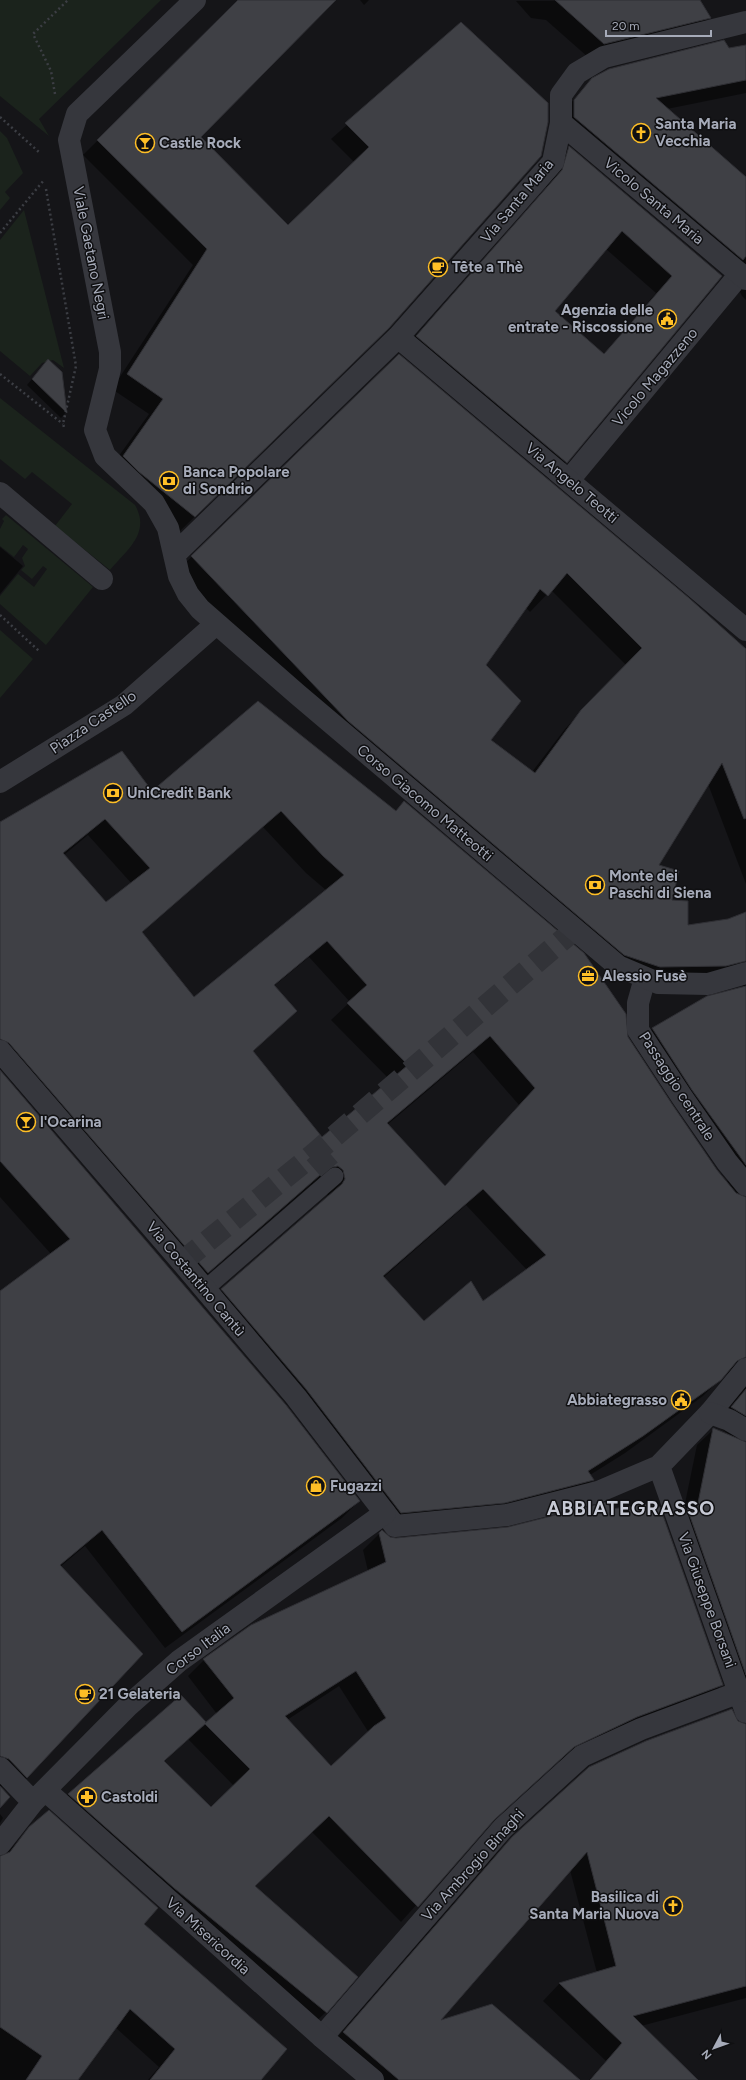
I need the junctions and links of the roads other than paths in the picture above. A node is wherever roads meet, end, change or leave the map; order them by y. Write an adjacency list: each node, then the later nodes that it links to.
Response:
1 (195, 0): 8 (street, Viale Gaetano Negri)
2 (746, 22): 3 (street, Via Santa Maria)
3 (561, 122): 4 (street, Vicolo Santa Maria); 5 (street, Via Santa Maria)
4 (743, 276): 6 (street, Vicolo Magazzeno)
5 (398, 337): 6 (street, Via Angelo Teotti); 9 (street, Via Santa Maria)
6 (569, 480): 12 (street, Via Angelo Teotti)
7 (0, 493): 10 (street)
8 (168, 528): 9 (street, Corso Giacomo Matteotti)
9 (174, 555): 11 (street, Corso Giacomo Matteotti)
10 (102, 579)
11 (216, 624): 13 (street, Piazza Castello); 15 (street, Corso Giacomo Matteotti)
12 (746, 630)
13 (0, 782)
14 (746, 973): 15 (street, Corso Giacomo Matteotti)
15 (645, 978): 18 (street, Passaggio centrale)
16 (0, 1051): 19 (street, Via Costantino Cantù)
17 (334, 1176): 19 (lane)
18 (746, 1185)
19 (205, 1290): 24 (street, Via Costantino Cantù)
20 (746, 1369): 21 (street)
21 (710, 1413): 22 (street); 23 (street)
22 (746, 1430)
23 (659, 1466): 24 (street, Via Costantino Cantù); 25 (street, Via Giuseppe Borsani)
24 (385, 1513): 27 (street, Corso Italia)
25 (743, 1702): 29 (street, Via Ambrogio Binaghi)
26 (0, 1768): 27 (street, Via Misericordia)
27 (39, 1796): 28 (street, Corso Italia); 29 (street, Via Misericordia)
28 (0, 1844)
29 (322, 2037): 30 (street, Via Misericordia)
30 (373, 2080)

